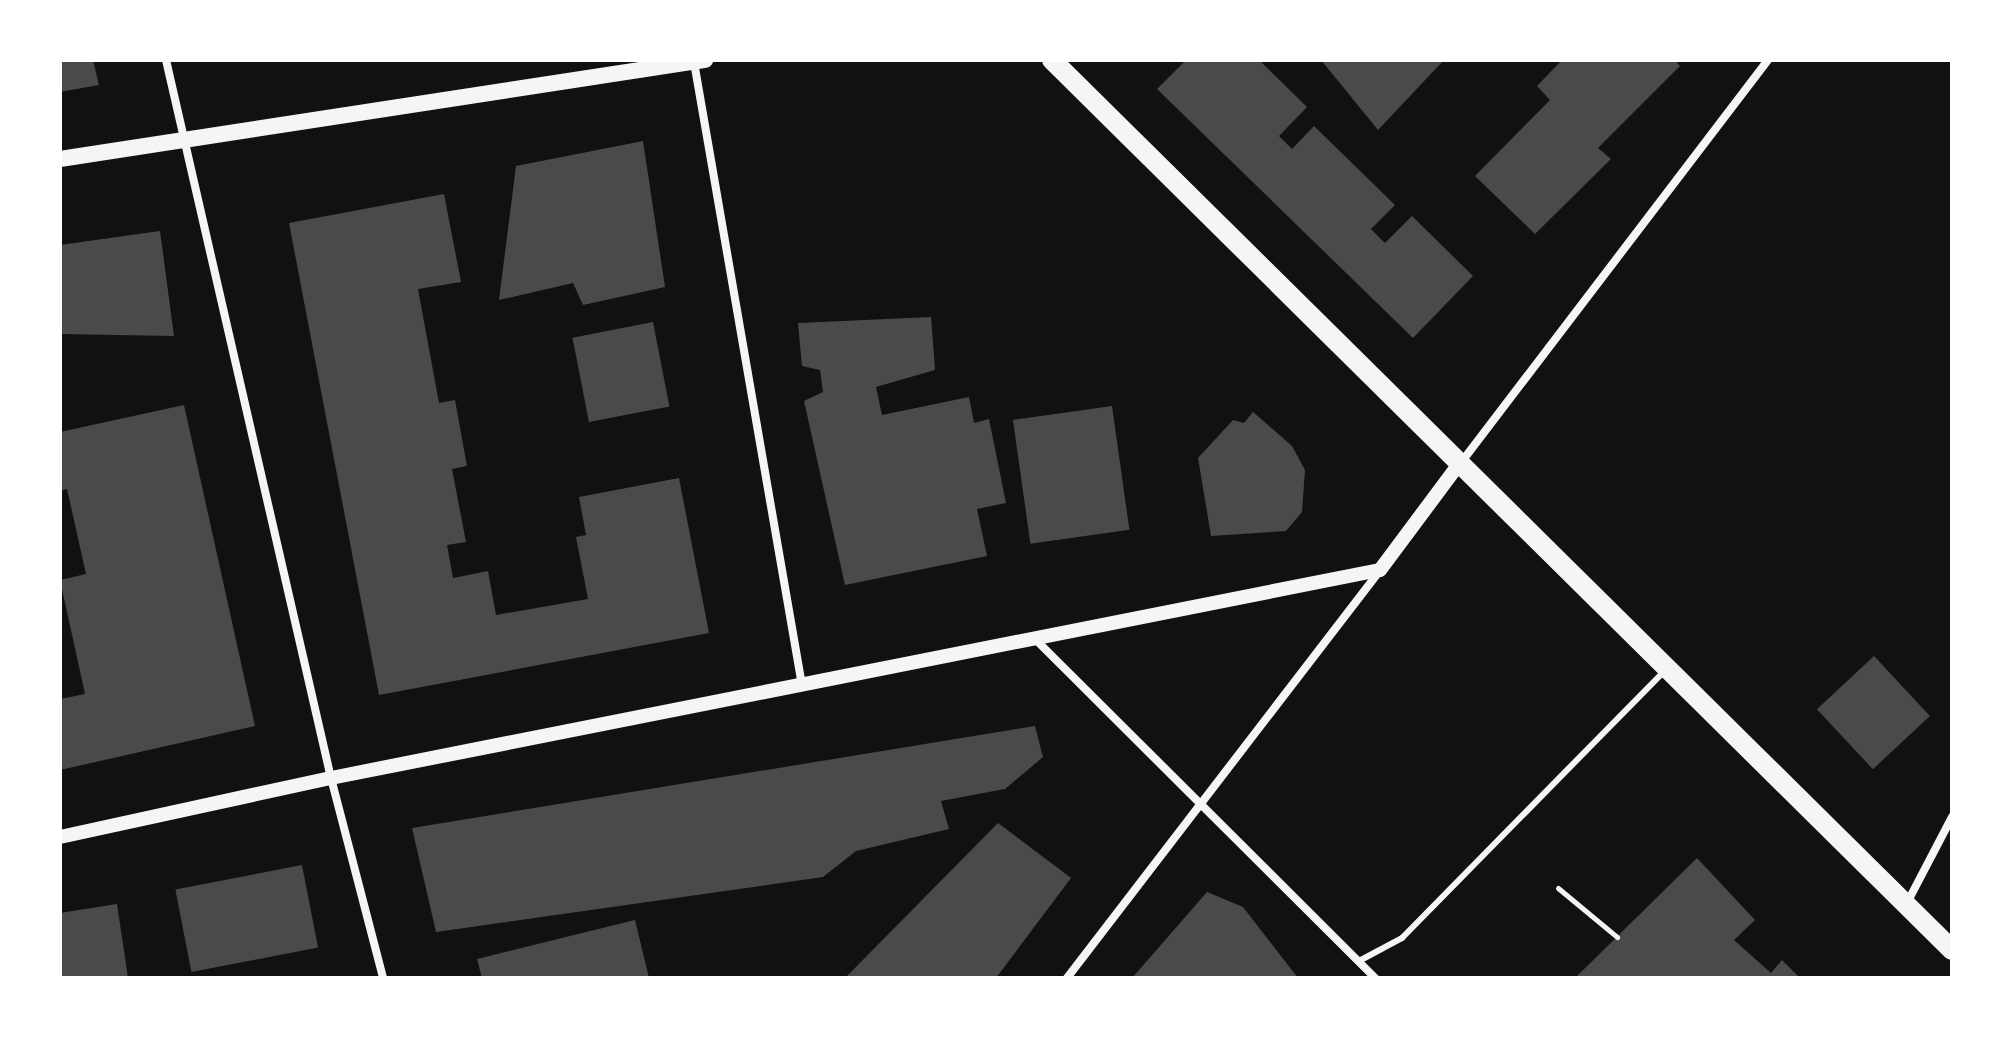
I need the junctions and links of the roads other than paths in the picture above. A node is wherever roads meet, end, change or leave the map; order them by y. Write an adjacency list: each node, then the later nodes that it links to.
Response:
1 (166, 60): 5 (street)
2 (1052, 60): 7 (main road)
3 (1768, 60): 7 (street)
4 (699, 61): 5 (main road); 11 (street)
5 (184, 140): 6 (main road); 12 (street)
6 (60, 159)
7 (1459, 464): 8 (street); 10 (main road)
8 (1380, 570): 9 (street); 13 (street)
9 (1034, 637): 11 (street); 13 (street)
10 (1665, 669): 16 (main road); 18 (lane)
11 (802, 686): 12 (street)
12 (331, 778): 15 (street); 19 (street)
13 (1202, 807): 18 (street); 20 (street)
14 (1952, 817): 16 (street)
15 (60, 837)
16 (1906, 903): 17 (main road)
17 (1952, 950)
18 (1359, 961): 21 (street)
19 (383, 978)
20 (1067, 978)
21 (1375, 978)

